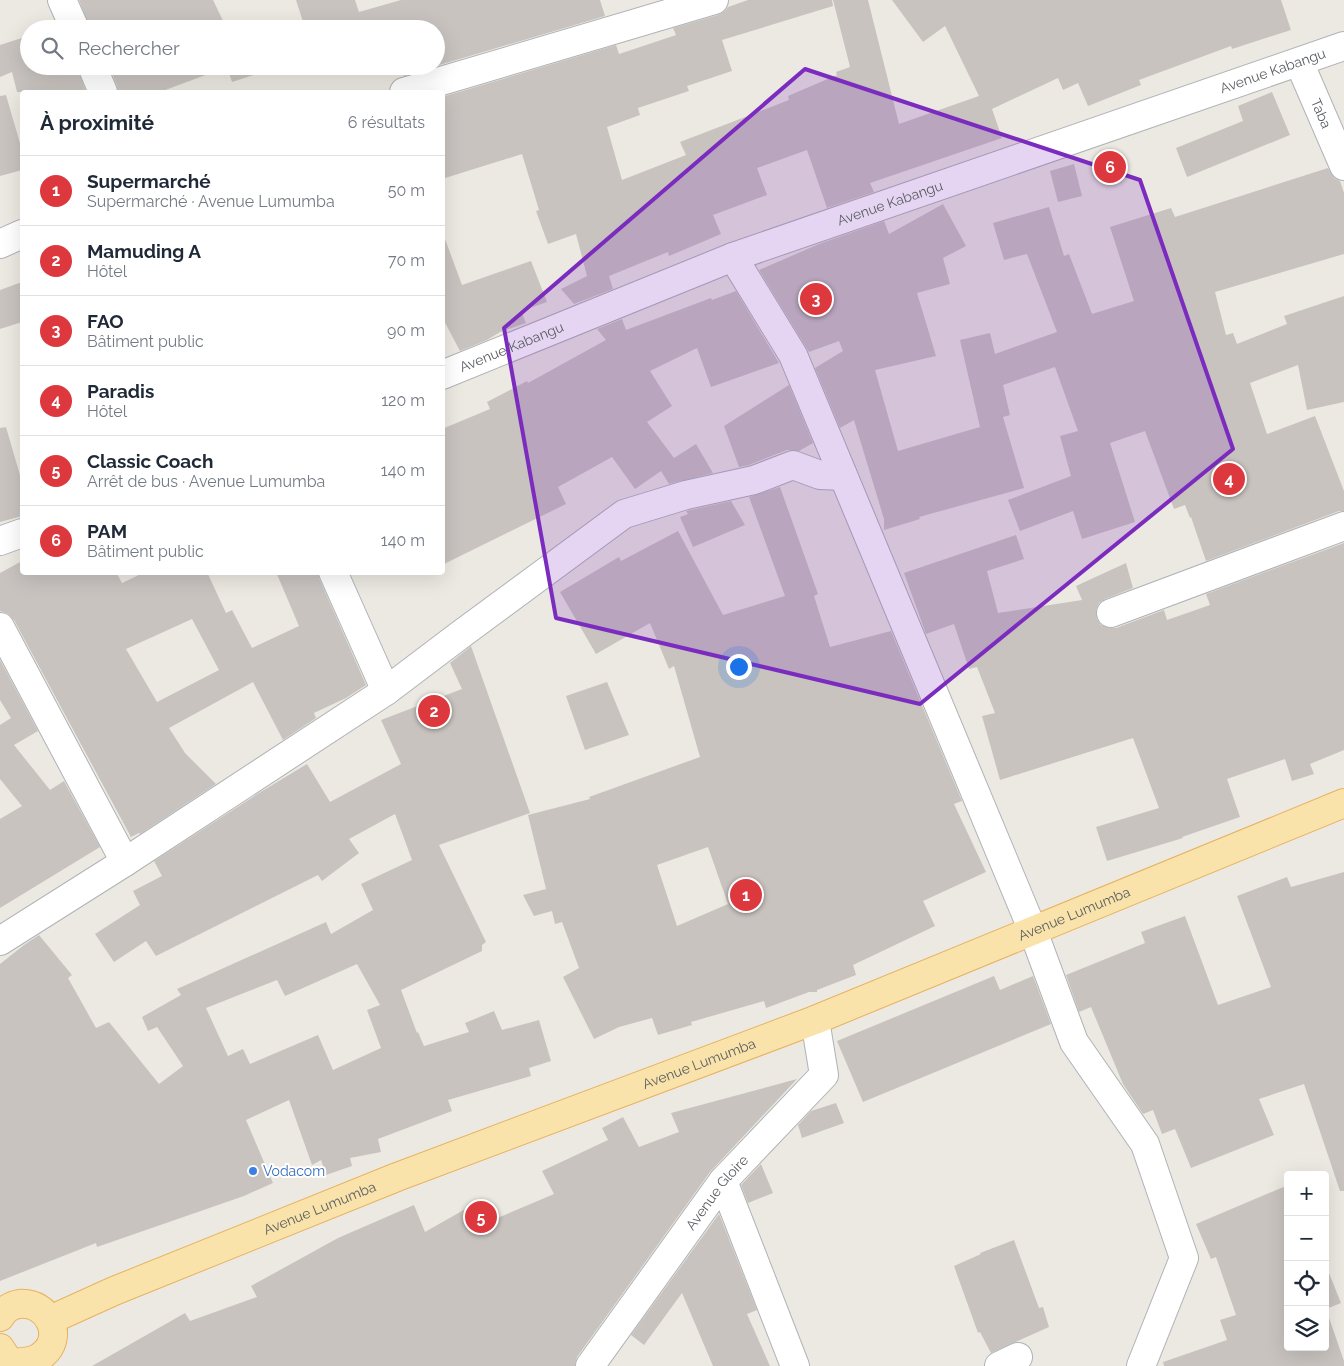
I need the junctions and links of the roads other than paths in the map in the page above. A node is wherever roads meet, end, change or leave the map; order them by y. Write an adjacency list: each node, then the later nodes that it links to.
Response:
1 (62, 0): 3 (street)
2 (714, 0): 8 (street)
3 (71, 20)
4 (1344, 46): 5 (street, Avenue Kabangu)
5 (1299, 62): 9 (street, Taba); 12 (street, Avenue Kabangu)
6 (96, 75): 7 (street)
7 (102, 90)
8 (411, 90)
9 (1344, 166)
10 (20, 235): 11 (street)
11 (0, 244)
12 (733, 257): 13 (street, Avenue Kabangu); 14 (street)
13 (445, 374)
14 (843, 476): 21 (street); 24 (street)
15 (1344, 526): 19 (street)
16 (20, 534): 17 (street)
17 (0, 541)
18 (334, 575): 21 (street)
19 (1110, 613)
20 (0, 627): 23 (street)
21 (386, 691): 23 (street)
22 (1344, 803): 24 (main road, Avenue Lumumba)
23 (125, 862): 25 (street)
24 (1033, 931): 26 (main road, Avenue Lumumba); 33 (street)
25 (0, 941)
26 (815, 1020): 27 (street, Avenue Gloire); 29 (main road, Avenue Lumumba)
27 (723, 1181): 31 (street, Avenue Gloire); 32 (street)
28 (0, 1317): 29 (main road)
29 (50, 1320): 30 (main road)
30 (7, 1359)
31 (590, 1366)
32 (795, 1366)
33 (1141, 1366)

